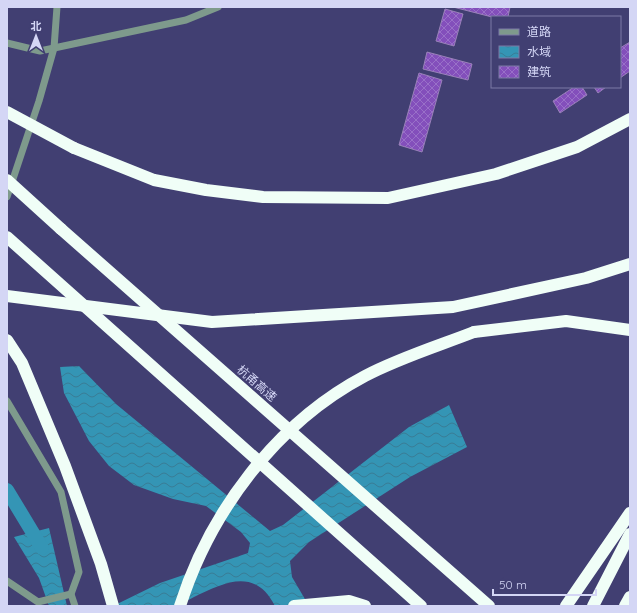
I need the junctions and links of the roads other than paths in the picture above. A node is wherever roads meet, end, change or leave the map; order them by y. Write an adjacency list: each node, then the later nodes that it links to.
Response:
1 (57, 7): 4 (street)
2 (218, 7): 4 (street)
3 (7, 43): 4 (street)
4 (54, 48): 8 (street)
5 (7, 112): 6 (highway, bridge)
6 (630, 119)
7 (7, 180): 26 (highway, 杭甬高速, bridge)
8 (7, 197)
9 (7, 237): 25 (highway)
10 (630, 264): 11 (highway, bridge)
11 (7, 296)
12 (630, 330): 22 (highway, bridge)
13 (7, 340): 21 (highway)
14 (7, 401): 18 (street)
15 (630, 513): 27 (highway)
16 (630, 534): 28 (highway)
17 (7, 581): 18 (street)
18 (71, 594): 20 (street)
19 (630, 597): 29 (highway)
20 (76, 606)
21 (113, 606)
22 (180, 606)
23 (294, 606): 24 (highway)
24 (365, 606)
25 (421, 606)
26 (488, 606)
27 (566, 606)
28 (593, 606)
29 (625, 606)

